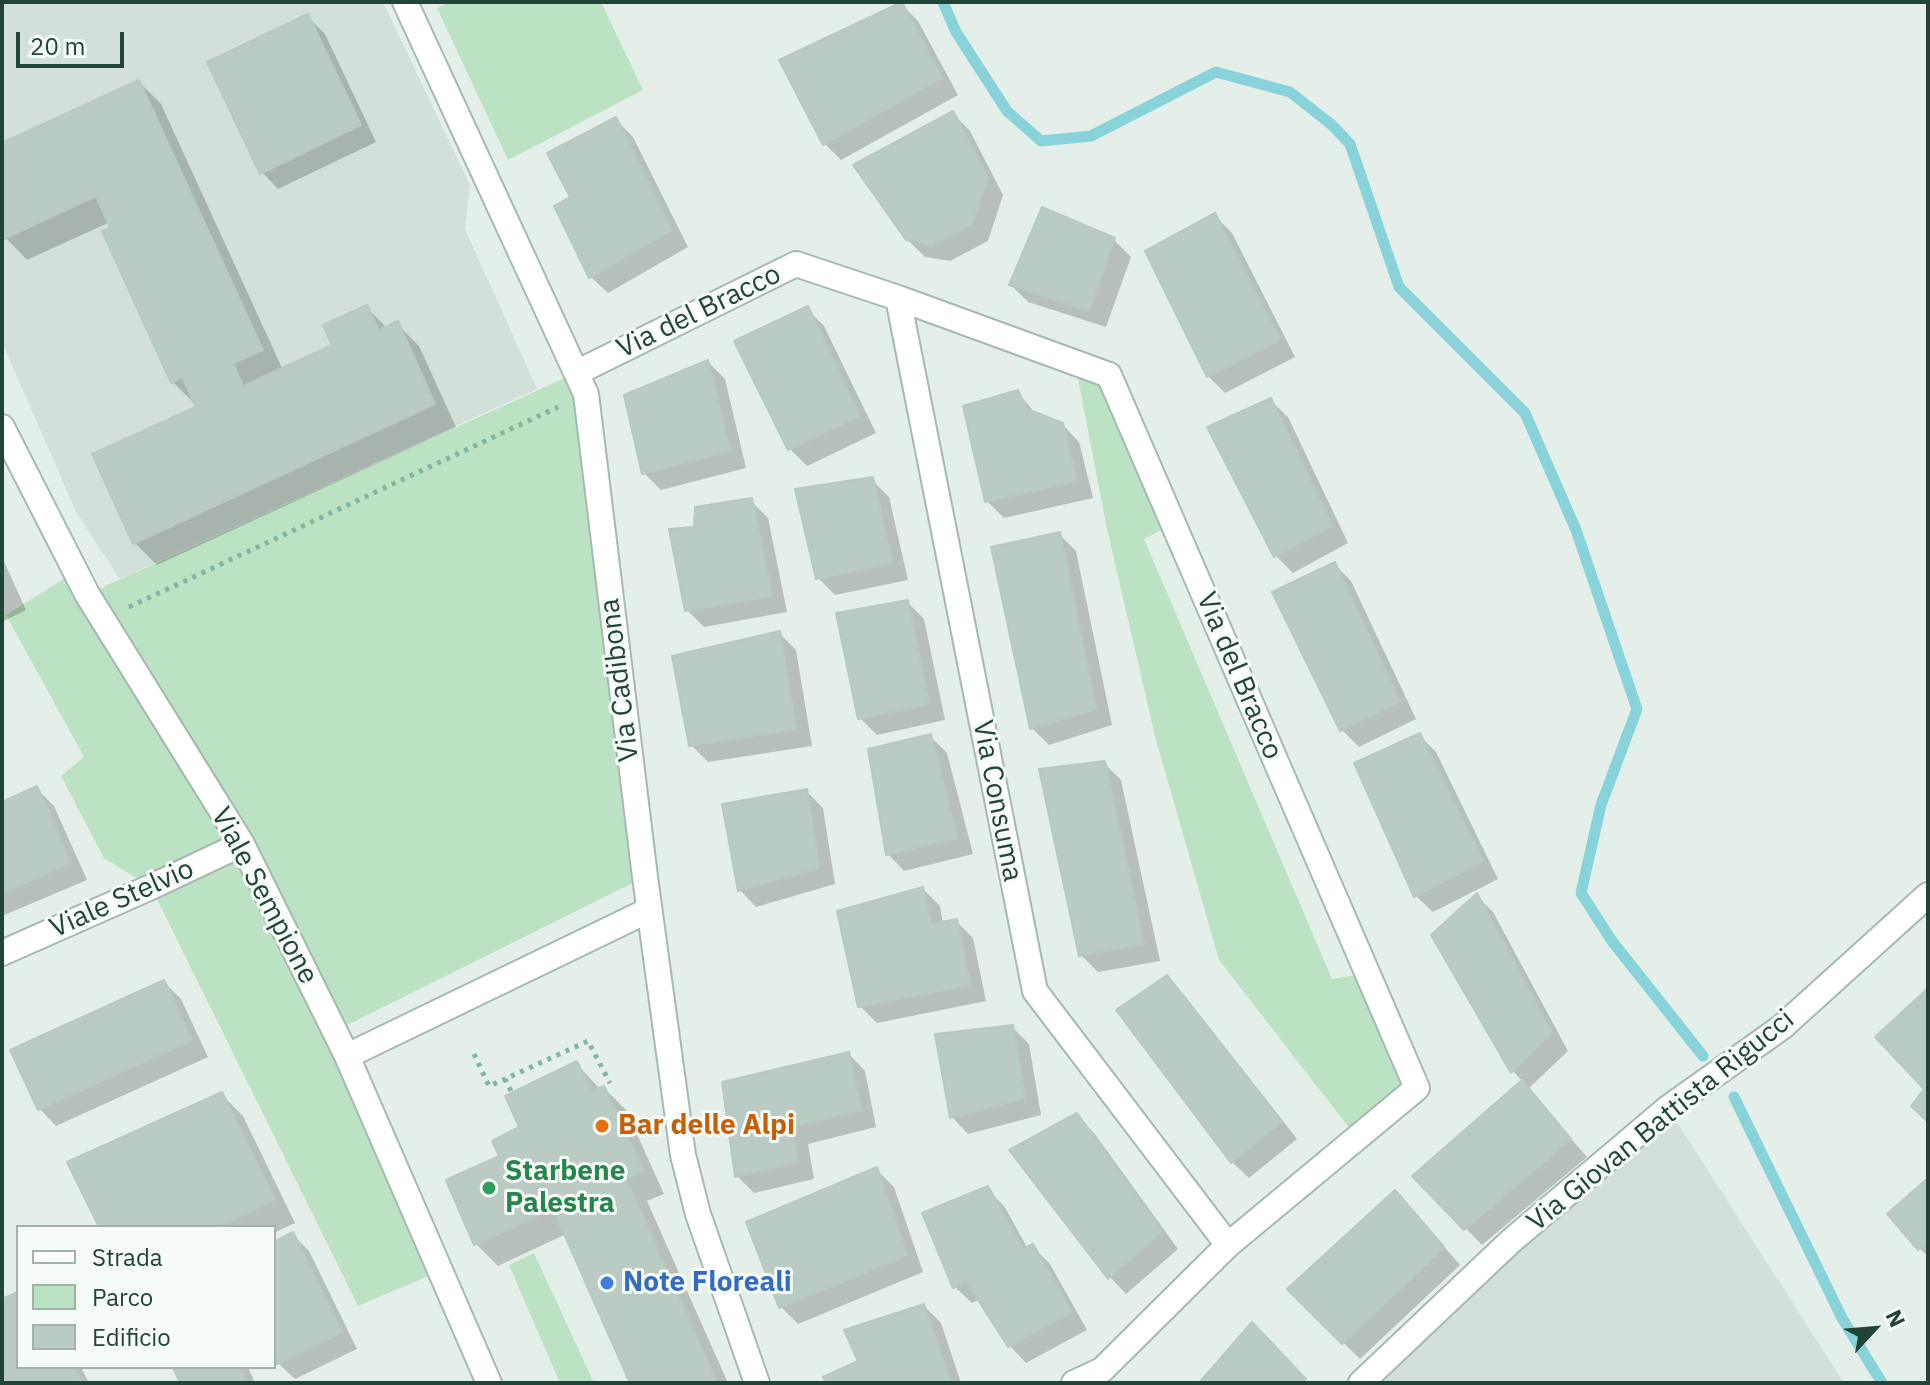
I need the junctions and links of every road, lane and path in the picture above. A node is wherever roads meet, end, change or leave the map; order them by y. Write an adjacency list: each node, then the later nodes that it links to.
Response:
1 (405, 2): 3 (street, Via Cadibona)
2 (898, 298): 3 (street, Via del Bracco); 15 (street, Via Consuma); 15 (street, Via del Bracco)
3 (582, 383): 5 (path); 8 (street, Via Cadibona)
4 (2, 427): 5 (street, Viale Sempione)
5 (102, 619): 6 (street, Viale Sempione)
6 (242, 844): 9 (street, Viale Stelvio); 11 (street, Viale Sempione)
7 (1928, 895): 19 (street, Via Giovan Battista Rigucci)
8 (649, 910): 11 (street); 17 (street, Via Cadibona)
9 (2, 953)
10 (474, 1054): 12 (path)
11 (347, 1056): 16 (street, Viale Sempione)
12 (505, 1079): 13 (path); 14 (path)
13 (610, 1083)
14 (511, 1091)
15 (1228, 1245): 18 (street, Via del Bracco)
16 (489, 1383)
17 (757, 1383)
18 (1074, 1383)
19 (1361, 1383)

